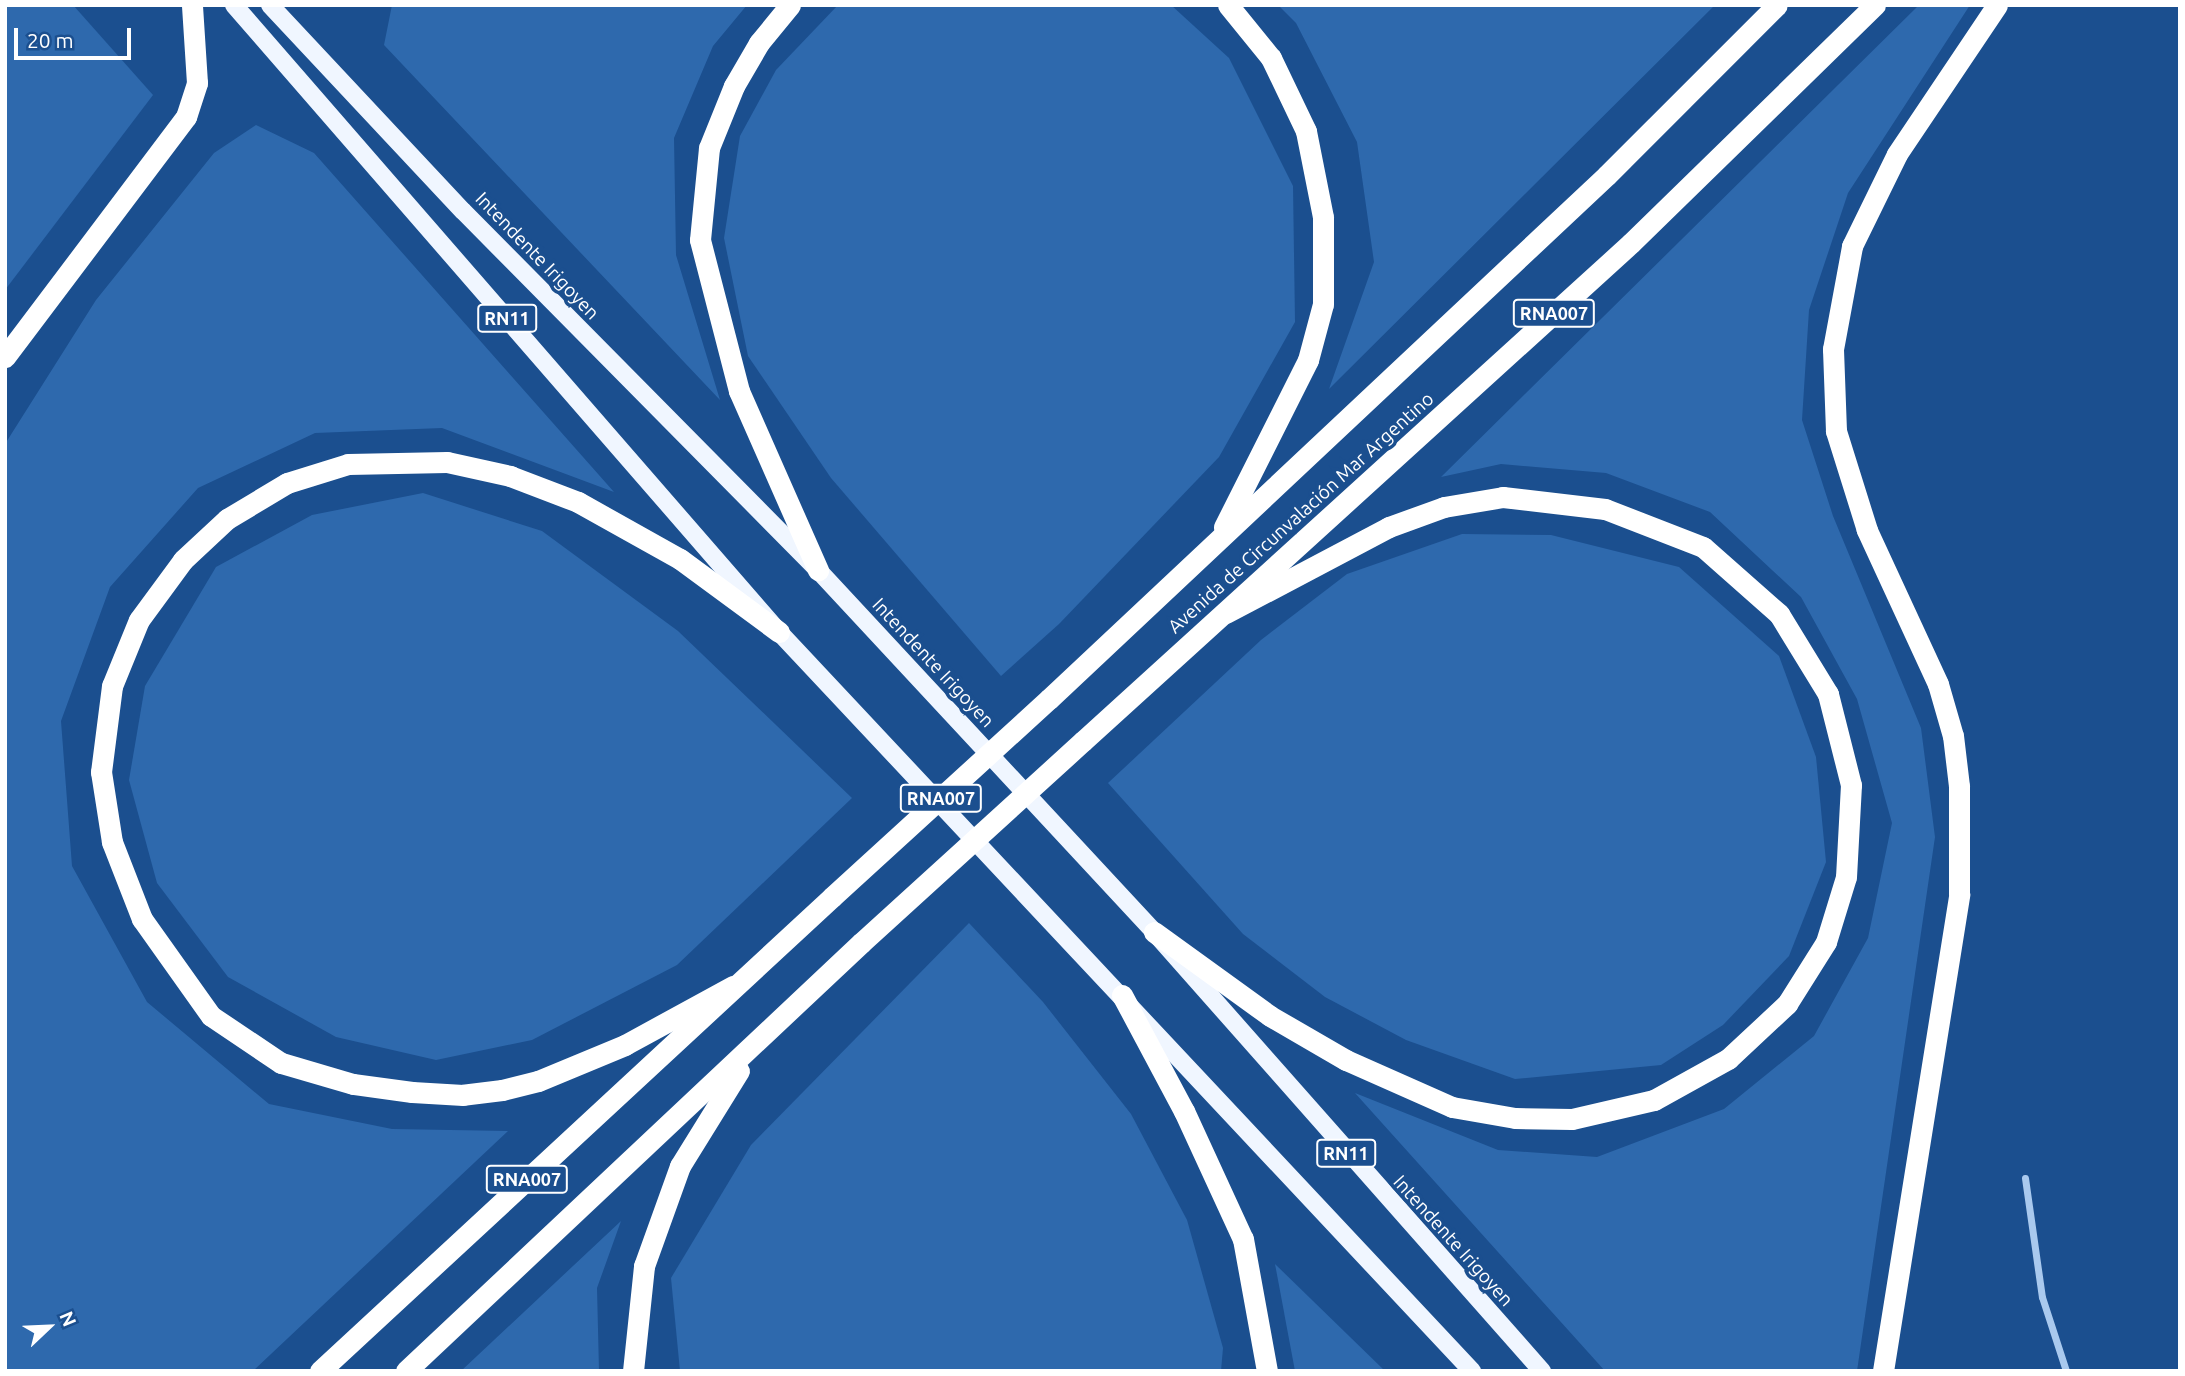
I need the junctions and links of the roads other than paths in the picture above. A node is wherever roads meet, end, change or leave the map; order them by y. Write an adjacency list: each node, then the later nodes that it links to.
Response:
1 (192, 5): 9 (highway)
2 (234, 5): 13 (main road, RN11)
3 (270, 5): 11 (main road, Intendente Irigoyen / RN11)
4 (790, 5): 11 (highway)
5 (1228, 5): 10 (highway)
6 (1777, 5): 10 (highway, Avenida de Circunvalación Mar Argentino / RNA007)
7 (1875, 5): 12 (highway, Avenida de Circunvalación Mar Argentino / RNA007)
8 (1997, 5): 25 (highway)
9 (5, 357)
10 (1214, 545): 15 (highway, Avenida de Circunvalación Mar Argentino / RNA007, bridge)
11 (818, 570): 14 (main road, Intendente Irigoyen / RN11)
12 (1226, 613): 14 (highway); 17 (highway, Avenida de Circunvalación Mar Argentino / RNA007, bridge)
13 (779, 632): 15 (highway); 16 (main road, RN11)
14 (1154, 932): 24 (main road, Intendente Irigoyen / RN11)
15 (733, 986): 19 (highway, RNA007)
16 (1122, 995): 22 (highway); 23 (main road, RN11)
17 (752, 1049): 20 (highway, RNA007); 21 (highway)
18 (2025, 1178): 26 (street)
19 (320, 1371)
20 (406, 1371)
21 (633, 1371)
22 (1267, 1371)
23 (1472, 1371)
24 (1542, 1371)
25 (1883, 1371)
26 (2066, 1371)

